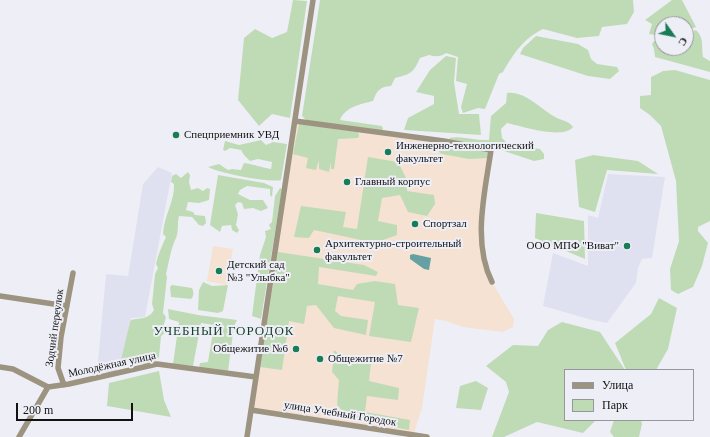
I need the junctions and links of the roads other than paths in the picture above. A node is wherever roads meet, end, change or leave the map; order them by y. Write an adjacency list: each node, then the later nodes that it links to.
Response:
1 (313, 0): 2 (street)
2 (295, 121): 4 (street); 8 (street)
3 (73, 273): 6 (street, Зодчий переулок)
4 (492, 282)
5 (0, 296): 6 (street)
6 (67, 306): 9 (street, Зодчий переулок)
7 (0, 367): 10 (street)
8 (256, 377): 9 (street, Молодёжная улица); 11 (street)
9 (64, 385): 10 (street, Молодёжная улица)
10 (48, 387): 12 (street)
11 (251, 410): 13 (street); 14 (street, улица Учебный Городок)
12 (19, 437)
13 (247, 437)
14 (427, 437)

